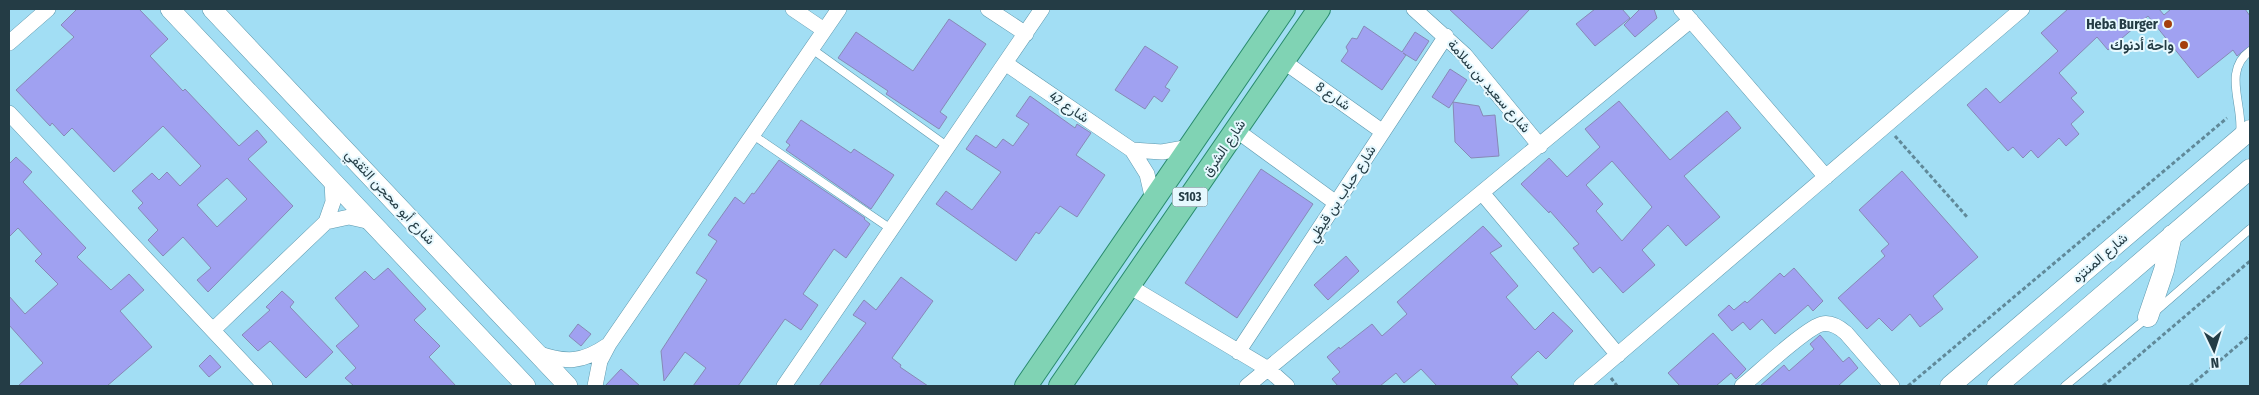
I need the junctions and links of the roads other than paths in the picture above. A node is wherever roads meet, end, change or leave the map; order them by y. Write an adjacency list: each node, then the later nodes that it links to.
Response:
1 (48, 9): 16 (street)
2 (170, 9): 32 (street)
3 (212, 9): 47 (street, شارع أبو محجن الثقفي)
4 (793, 9): 13 (street)
5 (839, 9): 13 (street)
6 (988, 9): 14 (street)
7 (1042, 9): 14 (street)
8 (1284, 9): 28 (main road, شارع الشرق / S103)
9 (1319, 9): 19 (main road, شارع الشرق / S103)
10 (1414, 9): 15 (street, شارع سعيد بن سلامة)
11 (2022, 9): 31 (street)
12 (1686, 15): 26 (street); 31 (street)
13 (824, 30): 17 (street)
14 (1026, 34): 20 (street)
15 (1446, 36): 23 (street, شارع حباب بن قيظي); 26 (street, شارع سعيد بن سلامة)
16 (9, 44)
17 (812, 49): 25 (street); 27 (lane)
18 (2250, 51): 24 (lane)
19 (1284, 61): 22 (main road, شارع الشرق / S103); 23 (street, شارع 8)
20 (1005, 63): 27 (street); 29 (street, شارع 42)
21 (9, 113): 44 (street)
22 (1236, 130): 35 (street); 41 (main road, شارع الشرق / S103)
23 (1383, 132): 35 (street, شارع حباب بن قيظي)
24 (2245, 134): 62 (main road, شارع المنتزه)
25 (753, 135): 38 (lane); 45 (street)
26 (1540, 146): 33 (street)
27 (948, 147): 38 (street)
28 (1190, 147): 29 (street); 34 (main road, شارع الشرق / S103)
29 (1132, 150): 34 (street, شارع 42)
30 (2250, 169): 40 (main road)
31 (1826, 178): 48 (street)
32 (332, 181): 36 (street); 37 (street)
33 (1483, 194): 48 (street); 49 (street)
34 (1154, 200): 42 (main road, شارع الشرق / S103)
35 (1336, 203): 46 (street, شارع حباب بن قيظي)
36 (326, 222): 37 (street); 44 (street)
37 (371, 222): 52 (street)
38 (891, 229): 55 (street)
39 (2250, 229): 43 (lane)
40 (2172, 235): 43 (main road); 63 (main road)
41 (1129, 286): 46 (street); 50 (main road, شارع الشرق / S103)
42 (1086, 298): 50 (main road); 56 (main road, شارع الشرق / S103)
43 (2148, 318): 64 (lane)
44 (212, 330): 51 (street)
45 (609, 344): 47 (street); 54 (street)
46 (1238, 352): 49 (street)
47 (537, 353): 53 (street, شارع أبو محجن الثقفي)
48 (1618, 355): 59 (street)
49 (1268, 369): 57 (street); 58 (street)
50 (1061, 385)
51 (265, 386)
52 (526, 386)
53 (568, 386)
54 (595, 386)
55 (784, 386)
56 (1026, 386)
57 (1247, 386)
58 (1288, 386)
59 (1582, 386)
60 (1742, 386): 61 (street)
61 (1892, 386)
62 (1950, 386)
63 (1997, 386)
64 (2065, 386)

